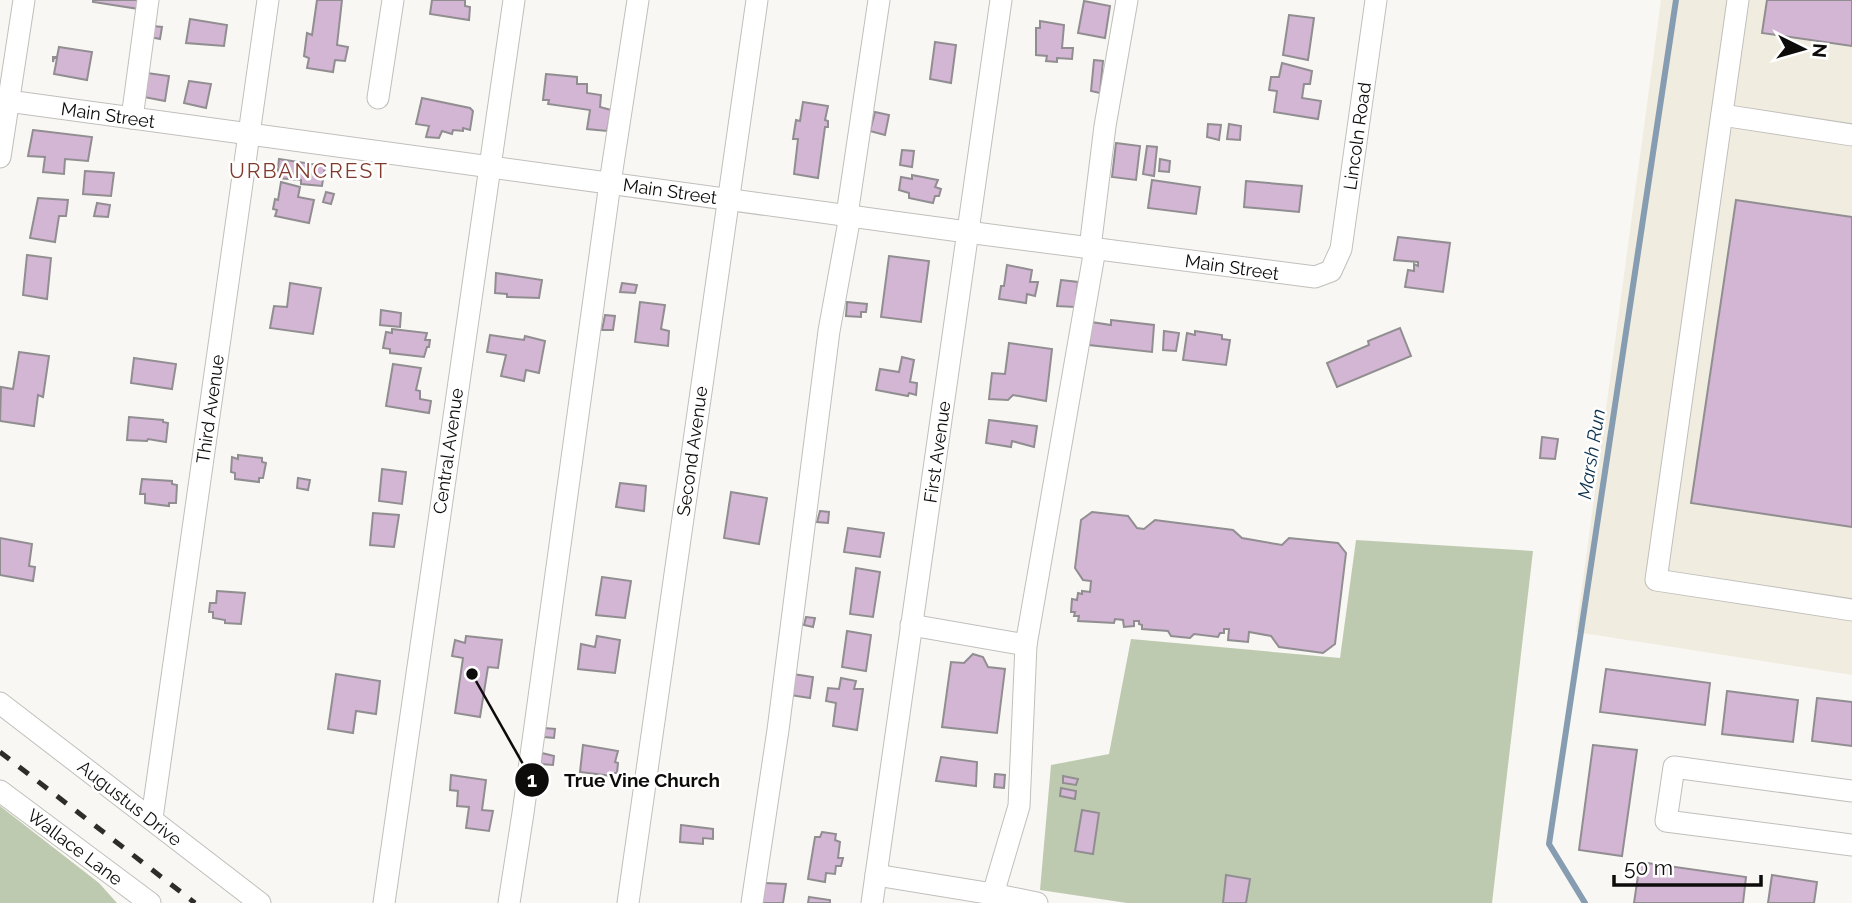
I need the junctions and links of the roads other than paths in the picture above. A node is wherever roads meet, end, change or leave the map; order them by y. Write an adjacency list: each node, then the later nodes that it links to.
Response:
1 (24, 0): 13 (street)
2 (148, 0): 16 (street)
3 (268, 0): 17 (street, Third Avenue)
4 (393, 0): 14 (street)
5 (514, 0): 20 (street, Central Avenue)
6 (638, 0): 21 (street)
7 (757, 0): 22 (street, Second Avenue)
8 (878, 0): 23 (street)
9 (1000, 0): 24 (street, First Avenue)
10 (1126, 0): 25 (street)
11 (1376, 0): 26 (street, Lincoln Road)
12 (1738, 0): 15 (street)
13 (6, 90): 16 (street, Main Street); 19 (street)
14 (378, 99)
15 (1722, 115): 18 (street); 27 (street)
16 (132, 118): 17 (street, Main Street)
17 (248, 134): 20 (street, Main Street); 33 (street, Third Avenue)
18 (1852, 135)
19 (0, 157)
20 (488, 167): 21 (street, Main Street); 39 (street, Central Avenue)
21 (610, 183): 22 (street, Main Street); 40 (street)
22 (728, 199): 23 (street, Main Street); 41 (street, Second Avenue)
23 (849, 216): 24 (street, Main Street); 42 (street)
24 (967, 232): 25 (street, Main Street); 28 (street, First Avenue)
25 (1093, 248): 26 (street, Main Street); 29 (street)
26 (1331, 271)
27 (1852, 610)
28 (911, 625): 29 (street); 35 (street, First Avenue)
29 (1026, 645): 36 (street)
30 (0, 703): 33 (street, Augustus Drive)
31 (0, 791): 37 (street, Wallace Lane)
32 (1852, 791): 34 (street)
33 (152, 818): 38 (street, Augustus Drive)
34 (1852, 845)
35 (876, 875): 36 (street); 43 (street, First Avenue)
36 (993, 894): 44 (street)
37 (145, 901)
38 (260, 903)
39 (384, 903)
40 (509, 903)
41 (628, 903)
42 (752, 903)
43 (872, 903)
44 (1037, 903)

